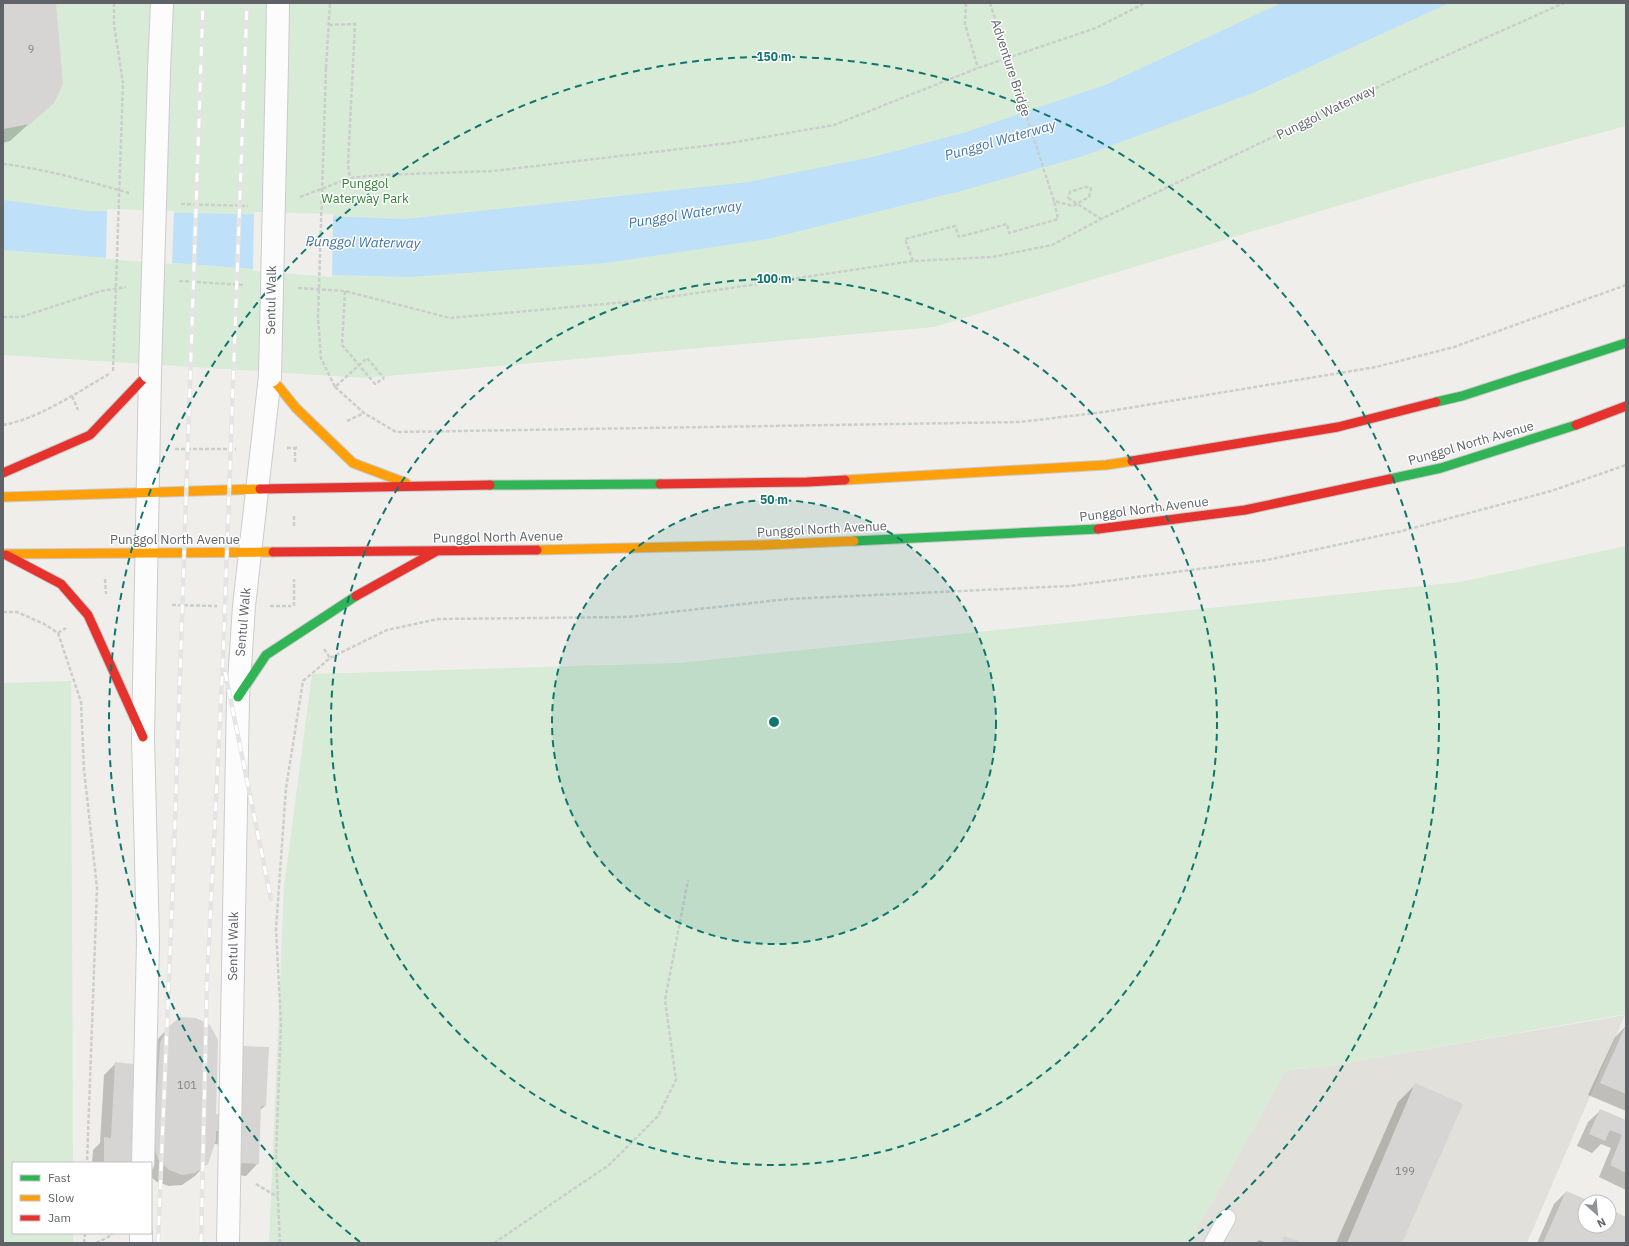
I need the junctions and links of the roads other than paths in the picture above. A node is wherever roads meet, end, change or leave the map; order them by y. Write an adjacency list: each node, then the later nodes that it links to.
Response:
1 (162, 3): 4 (street, bridge)
2 (278, 3): 5 (street, Sentul Walk, bridge)
3 (1626, 343): 8 (main road)
4 (150, 372): 7 (main road); 10 (street)
5 (270, 376): 8 (main road); 9 (street, Sentul Walk)
6 (1626, 406): 12 (main road, Punggol North Avenue)
7 (3, 473)
8 (416, 486): 9 (main road)
9 (257, 490): 10 (main road); 13 (street, Sentul Walk)
10 (147, 492): 11 (main road); 14 (street)
11 (3, 498)
12 (438, 551): 13 (main road, Punggol North Avenue); 16 (main road)
13 (250, 552): 14 (main road, Punggol North Avenue); 16 (street, Sentul Walk)
14 (146, 553): 15 (main road, Punggol North Avenue); 17 (street)
15 (4, 554): 17 (main road)
16 (238, 697): 20 (street, Sentul Walk)
17 (143, 736): 18 (street)
18 (143, 1162)
19 (1227, 1218): 21 (lane)
20 (228, 1243)
21 (1213, 1243)

